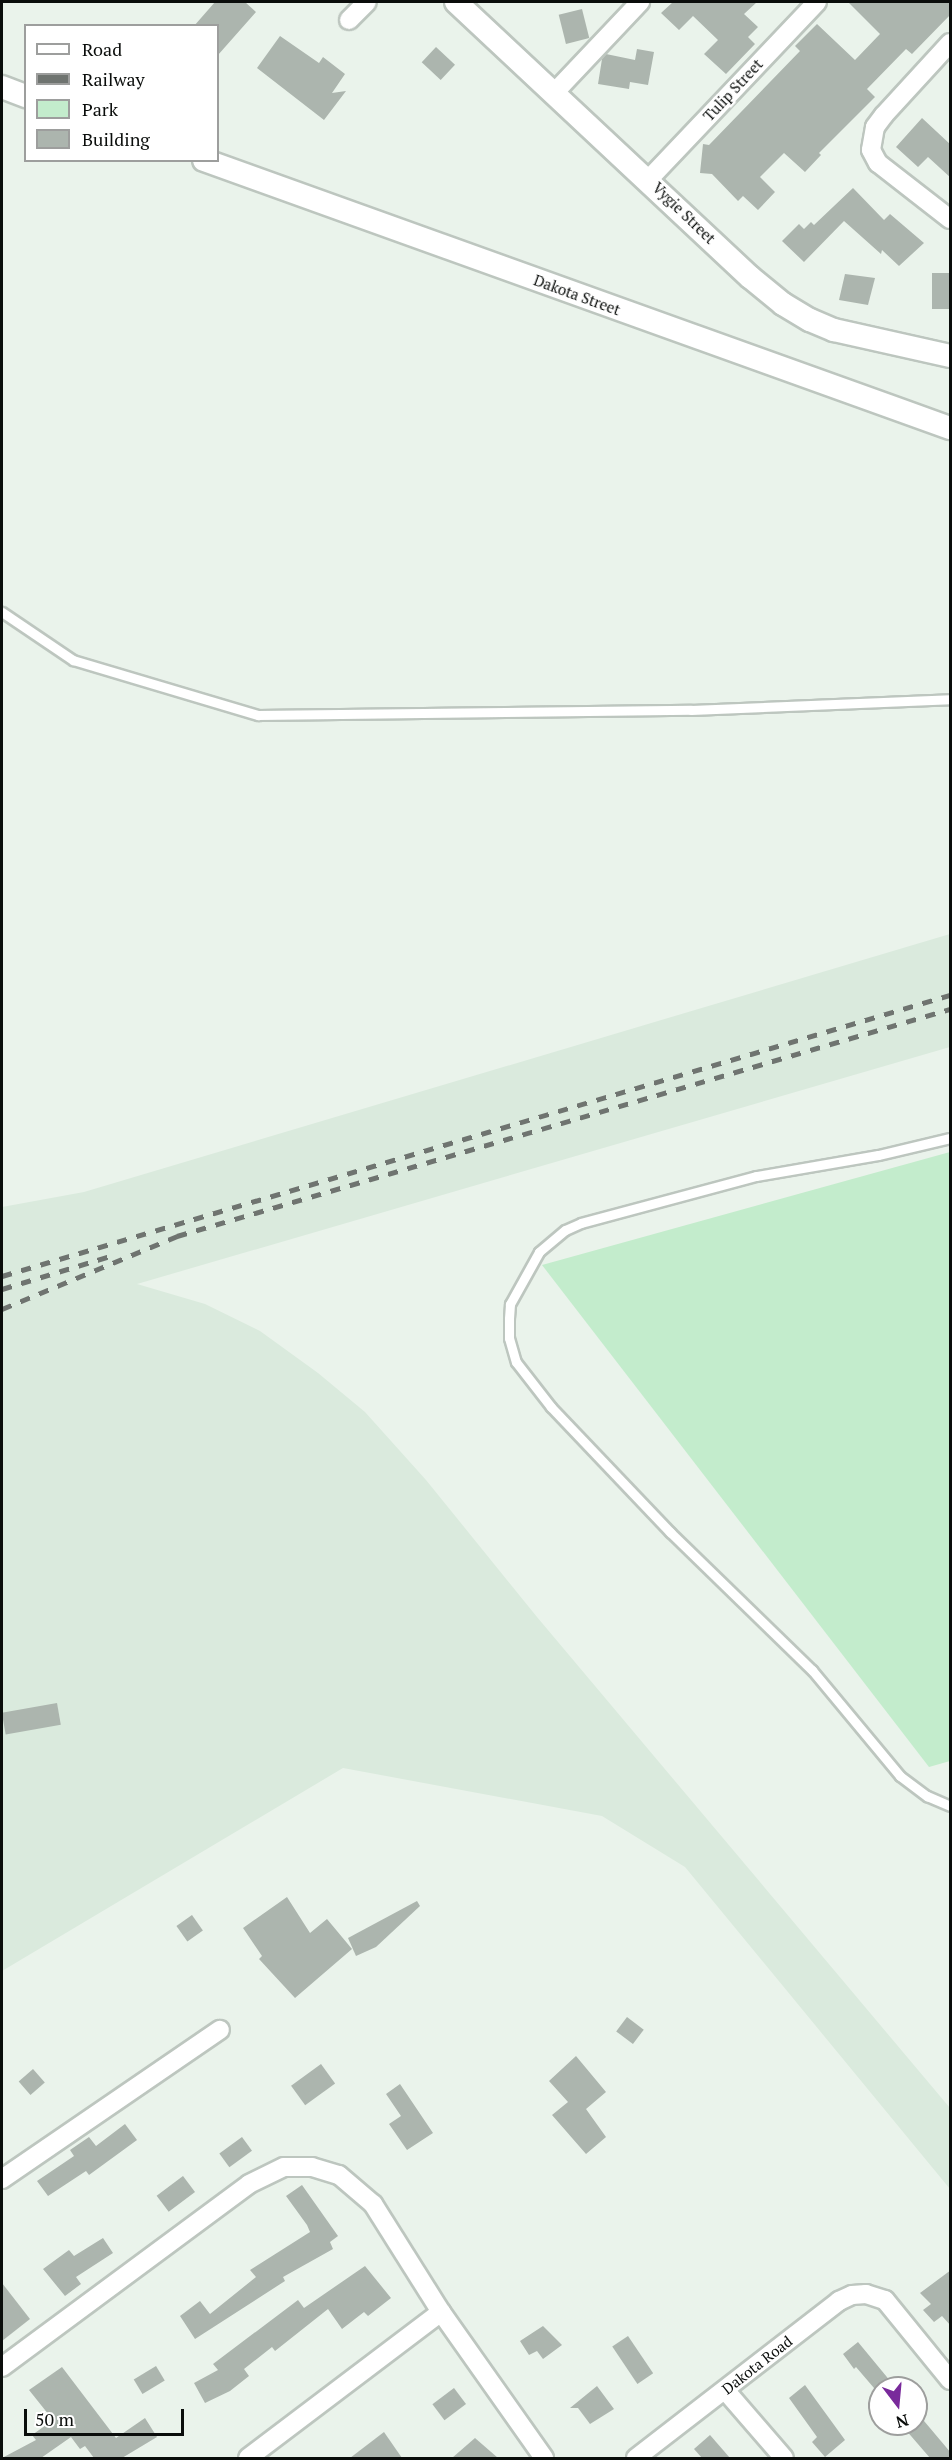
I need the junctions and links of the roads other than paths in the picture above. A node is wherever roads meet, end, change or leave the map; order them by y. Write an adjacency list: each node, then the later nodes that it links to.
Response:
1 (367, 2): 5 (street)
2 (640, 2): 8 (street)
3 (817, 2): 11 (street, Tulip Street)
4 (460, 3): 8 (street, Vygie Street)
5 (350, 20)
6 (951, 43): 12 (street)
7 (2, 87): 9 (street)
8 (555, 92): 11 (street, Vygie Street)
9 (24, 95)
10 (210, 162): 14 (street, Dakota Street)
11 (649, 179): 13 (street, Vygie Street)
12 (951, 219)
13 (951, 356)
14 (951, 428)
15 (2, 612): 16 (lane)
16 (951, 699)
17 (951, 1138): 18 (lane)
18 (951, 1806)
19 (220, 2030): 20 (street)
20 (2, 2179)
21 (441, 2312): 22 (street); 25 (street); 26 (street)
22 (2, 2367)
23 (951, 2380): 24 (street, Dakota Road)
24 (725, 2390): 27 (street, Dakota Road); 28 (street)
25 (248, 2458)
26 (544, 2458)
27 (636, 2458)
28 (784, 2458)

